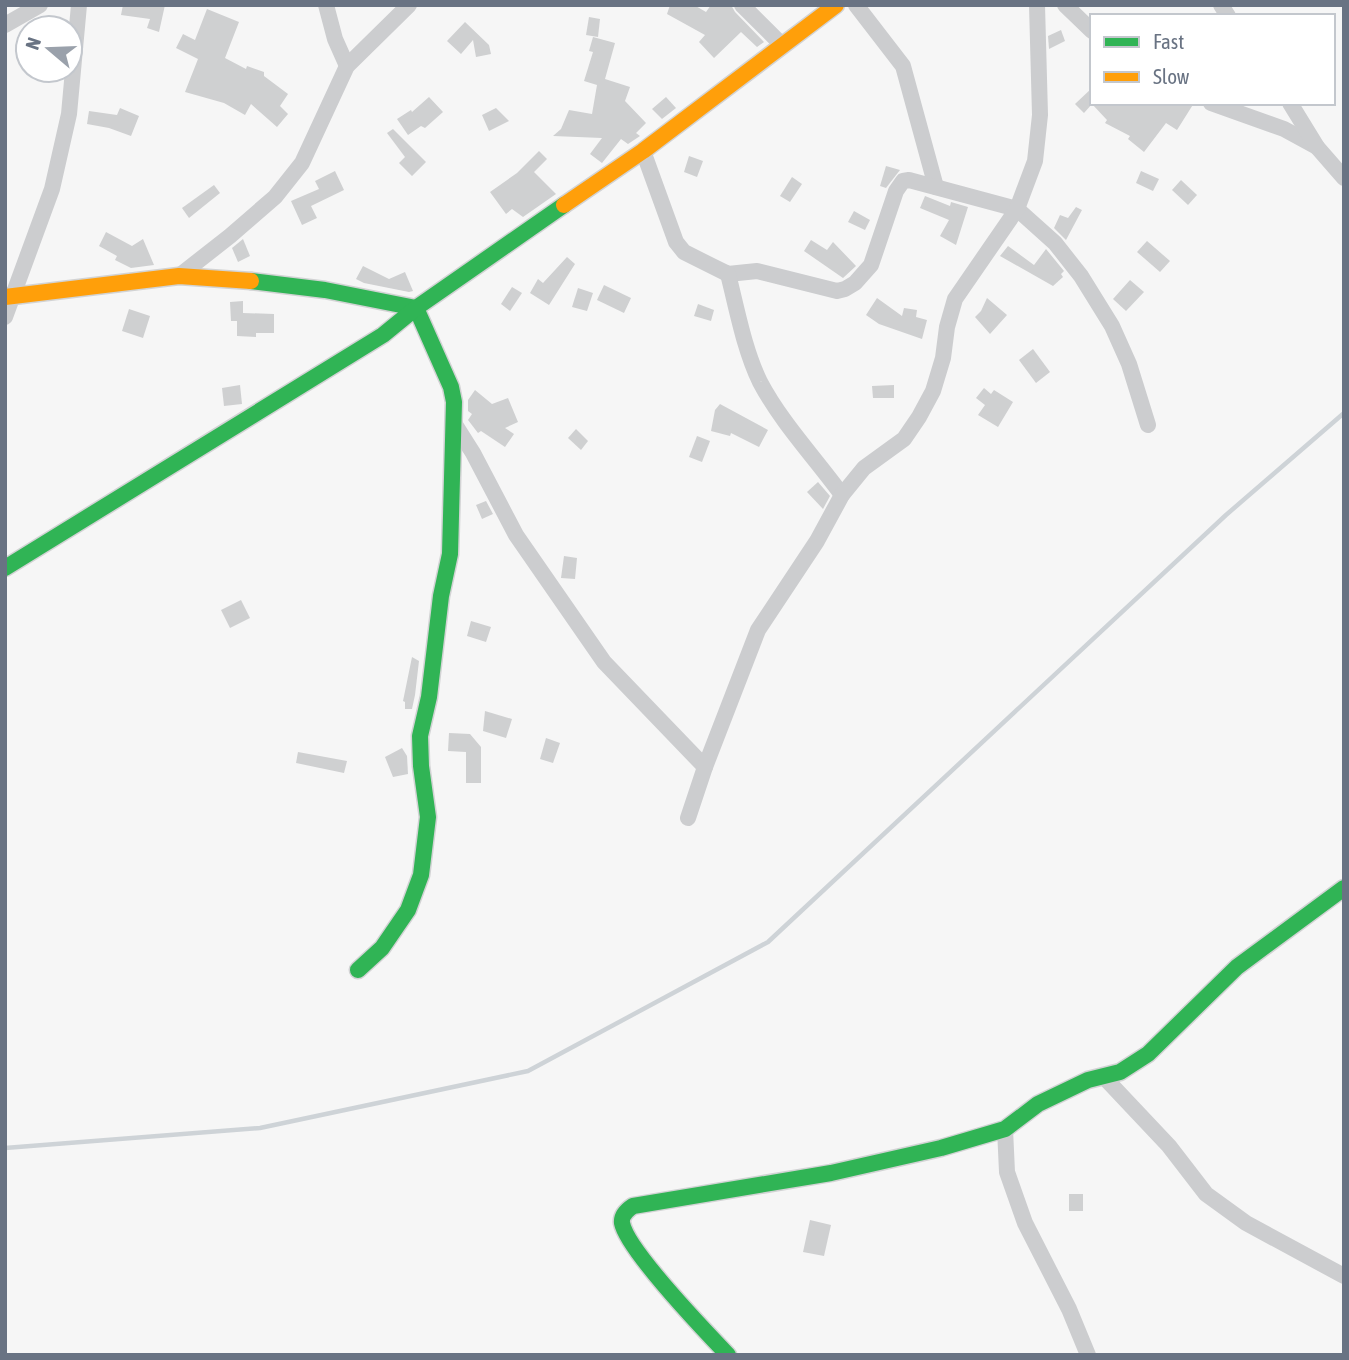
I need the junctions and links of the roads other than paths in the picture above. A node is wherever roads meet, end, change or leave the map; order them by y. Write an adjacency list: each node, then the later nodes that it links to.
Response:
1 (40, 5): 10 (street)
2 (79, 5): 23 (street)
3 (326, 5): 13 (street)
4 (409, 5): 13 (street)
5 (742, 5): 12 (street)
6 (836, 5): 12 (street)
7 (856, 5): 19 (street)
8 (1037, 5): 20 (street)
9 (1065, 5): 11 (street)
10 (5, 25)
11 (1090, 29)
12 (782, 45): 17 (street)
13 (347, 66): 22 (street)
14 (1217, 105): 16 (street)
15 (1291, 105): 16 (street)
16 (1317, 147): 18 (street)
17 (643, 151): 21 (street); 24 (street)
18 (1344, 178)
19 (936, 187): 20 (street); 21 (street)
20 (1017, 209): 27 (street); 28 (street)
21 (727, 274): 28 (street)
22 (179, 275): 23 (street); 24 (street)
23 (10, 296): 25 (street)
24 (416, 308): 26 (street); 29 (street)
25 (5, 317)
26 (454, 422): 30 (street); 33 (street)
27 (1148, 425)
28 (842, 495): 30 (street)
29 (5, 568)
30 (705, 767): 31 (street)
31 (688, 818)
32 (1344, 888): 34 (street)
33 (358, 970)
34 (1103, 1076): 35 (street); 36 (street)
35 (1005, 1129): 37 (street); 38 (street)
36 (1344, 1276)
37 (728, 1355)
38 (1087, 1355)

